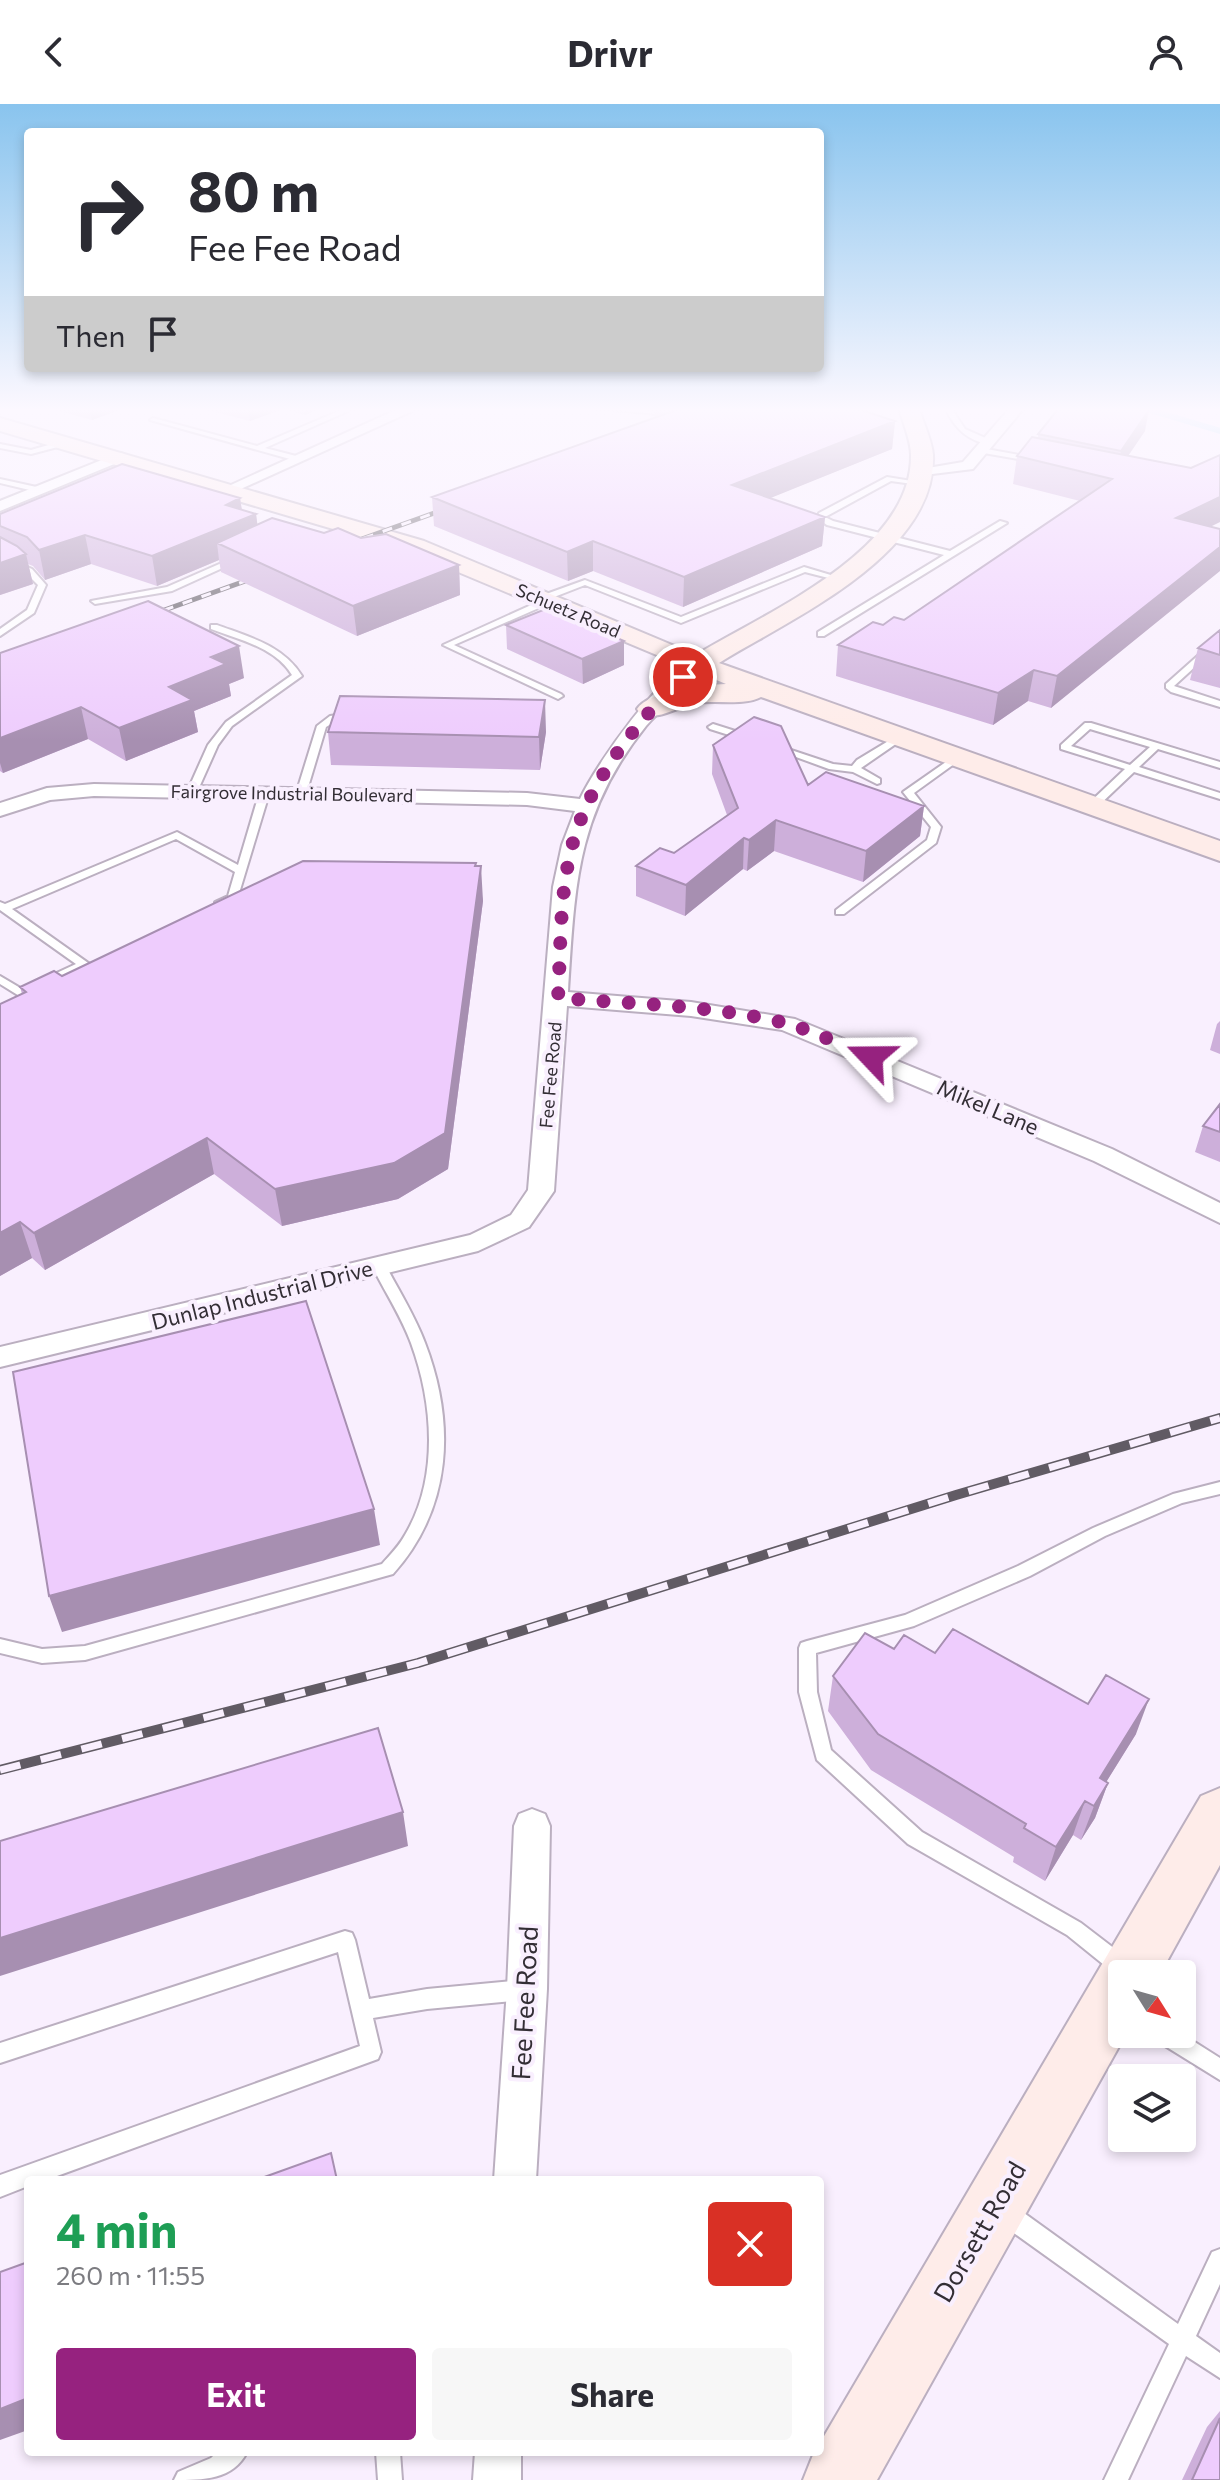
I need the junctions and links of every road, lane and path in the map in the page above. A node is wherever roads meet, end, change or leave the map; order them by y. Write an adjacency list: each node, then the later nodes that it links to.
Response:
1 (312, 519): 10 (main road, Schuetz Road)
2 (823, 519): 5 (lane)
3 (902, 519): 5 (main road, Fee Fee Road)
4 (1003, 523): 6 (lane)
5 (887, 539): 6 (lane); 9 (main road, Fee Fee Road)
6 (951, 554): 15 (lane)
7 (0, 557): 14 (lane)
8 (242, 557): 11 (lane)
9 (840, 579): 10 (lane); 13 (main road, Fee Fee Road)
10 (544, 600): 17 (main road, Schuetz Road); 19 (lane)
11 (95, 601)
12 (214, 627): 33 (lane)
13 (758, 628): 17 (main road, Fee Fee Road); 18 (main road)
14 (0, 633)
15 (821, 634)
16 (1220, 639): 20 (lane)
17 (698, 665): 18 (main road, Schuetz Road); 21 (street, Fee Fee Road)
18 (779, 695): 21 (main road); 24 (main road, Schuetz Road)
19 (558, 696)
20 (1220, 704)
21 (651, 709): 37 (street, Fee Fee Road)
22 (358, 716): 35 (lane)
23 (713, 727): 25 (lane)
24 (898, 739): 28 (main road, Schuetz Road); 30 (lane)
25 (758, 742)
26 (1156, 746): 29 (lane); 31 (lane); 31 (lane)
27 (772, 747): 30 (lane)
28 (956, 759): 38 (main road, Schuetz Road); 44 (lane)
29 (1220, 765)
30 (855, 769): 32 (lane)
31 (1132, 769): 36 (lane); 38 (lane)
32 (877, 781)
33 (192, 792): 34 (street, Fairgrove Industrial Boulevard); 39 (street, Fairgrove Industrial Boulevard)
34 (264, 794): 35 (street, Fairgrove Industrial Boulevard); 41 (lane)
35 (301, 794): 37 (street, Fairgrove Industrial Boulevard)
36 (1220, 796)
37 (587, 806): 48 (street, Fee Fee Road)
38 (1091, 807): 40 (main road, Schuetz Road)
39 (0, 810)
40 (1220, 852)
41 (241, 871): 42 (lane); 43 (lane)
42 (3, 906): 46 (lane)
43 (206, 910)
44 (840, 912)
45 (99, 959): 46 (lane)
46 (85, 965): 47 (lane)
47 (0, 979)
48 (558, 998): 49 (street, Mikel Lane); 50 (street, Fee Fee Road)
49 (1220, 1214)
50 (520, 1221): 51 (street, Dunlap Industrial Drive)
51 (379, 1266): 52 (street, Dunlap Industrial Drive); 54 (lane)
52 (0, 1357)
53 (1220, 1488): 58 (lane)
54 (0, 1646)
55 (1220, 1813): 57 (main road, Dorsett Road)
56 (532, 1826): 59 (street, Fee Fee Road)
57 (1146, 1960)
58 (1108, 1970)
59 (527, 1989): 60 (lane); 66 (street, Fee Fee Road)
60 (361, 2010): 63 (lane); 65 (lane)
61 (1108, 2028): 69 (main road, Dorsett Road)
62 (1193, 2048): 64 (lane)
63 (0, 2053)
64 (1220, 2070)
65 (28, 2176)
66 (515, 2176)
67 (24, 2177): 68 (lane)
68 (0, 2186)
69 (995, 2206): 71 (lane); 79 (main road, Dorsett Road)
70 (1220, 2260): 71 (lane)
71 (1182, 2341): 72 (lane); 80 (lane)
72 (1220, 2367)
73 (230, 2456): 76 (lane)
74 (388, 2456): 77 (lane)
75 (498, 2456): 78 (street)
76 (186, 2480)
77 (390, 2480)
78 (497, 2480)
79 (838, 2480)
80 (1116, 2480)

